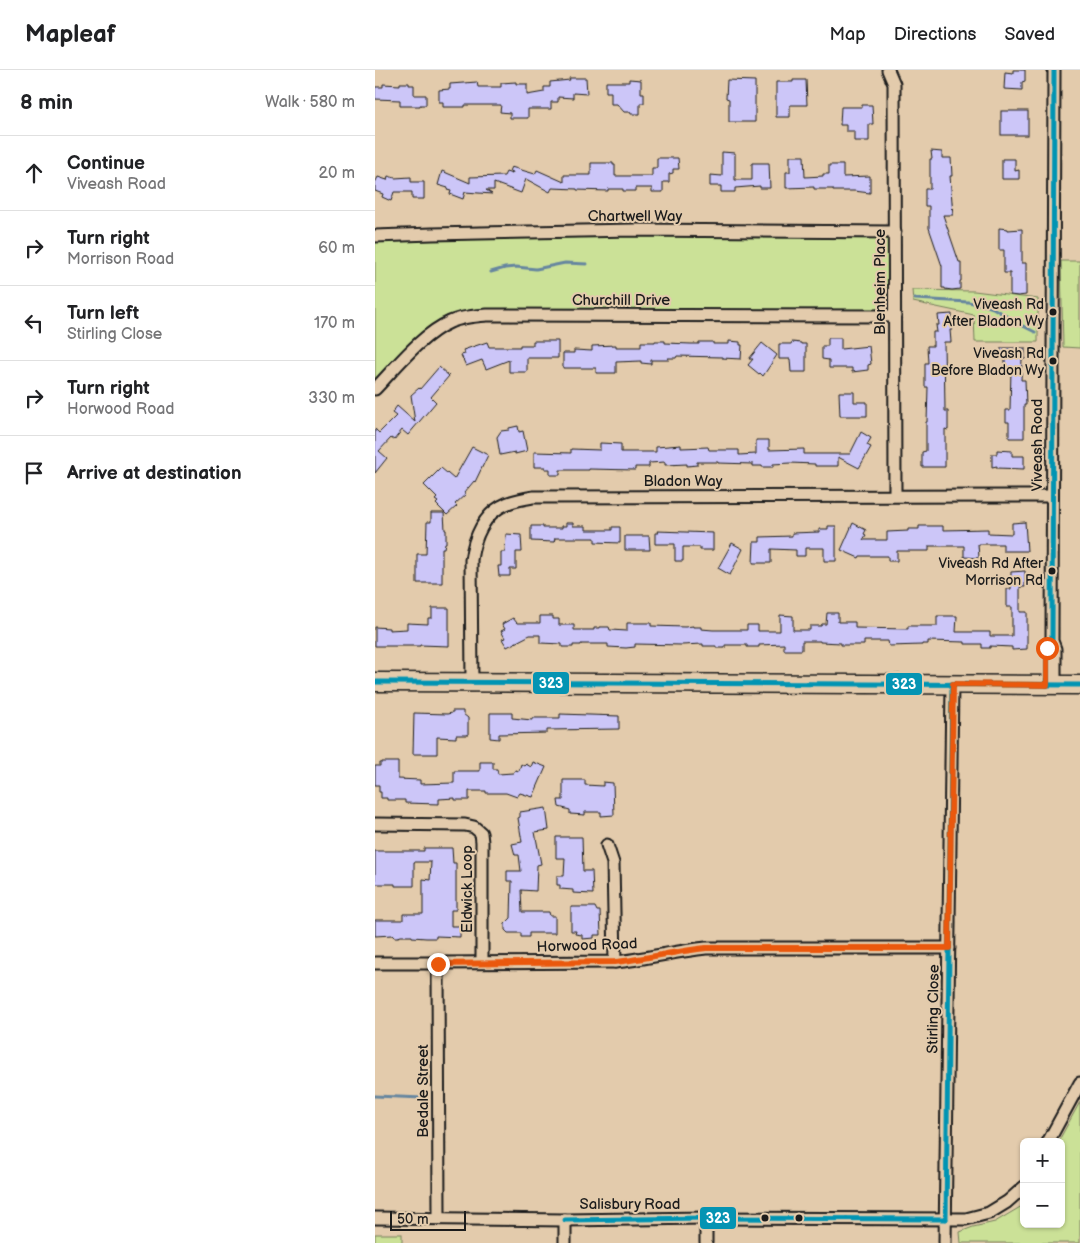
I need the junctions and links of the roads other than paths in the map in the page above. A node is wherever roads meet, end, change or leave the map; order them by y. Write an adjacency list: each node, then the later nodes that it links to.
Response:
1 (888, 70): 3 (street, Blenheim Place)
2 (1054, 70): 8 (street, Viveash Road)
3 (895, 232): 4 (street, Chartwell Way); 5 (street, Blenheim Place)
4 (375, 236)
5 (895, 316): 6 (street, Churchill Drive); 7 (street, Blenheim Place)
6 (375, 389)
7 (895, 495): 8 (street, Bladon Way); 10 (street, Bladon Way)
8 (1052, 496): 12 (street, Viveash Road)
9 (375, 682): 10 (main road)
10 (472, 682): 11 (main road)
11 (953, 684): 12 (main road); 16 (street, Stirling Close)
12 (1051, 685): 13 (main road)
13 (1080, 685)
14 (375, 824): 17 (street, Eldwick Loop)
15 (607, 845): 18 (street)
16 (949, 948): 18 (street, Horwood Road); 27 (street, Stirling Close)
17 (482, 962): 18 (street, Horwood Road); 20 (street, Horwood Road)
18 (615, 962)
19 (375, 963): 20 (street, Horwood Road)
20 (438, 964): 25 (street, Bedale Street)
21 (1080, 1083): 22 (street)
22 (1050, 1138)
23 (1020, 1191): 27 (street, Salisbury Road)
24 (375, 1218): 25 (street, Salisbury Road)
25 (439, 1218): 28 (street, Salisbury Road)
26 (706, 1218): 27 (street, Salisbury Road); 28 (street, Salisbury Road); 30 (street)
27 (946, 1219): 31 (street, Stirling Close)
28 (565, 1220): 29 (street)
29 (565, 1243)
30 (706, 1243)
31 (945, 1243)

